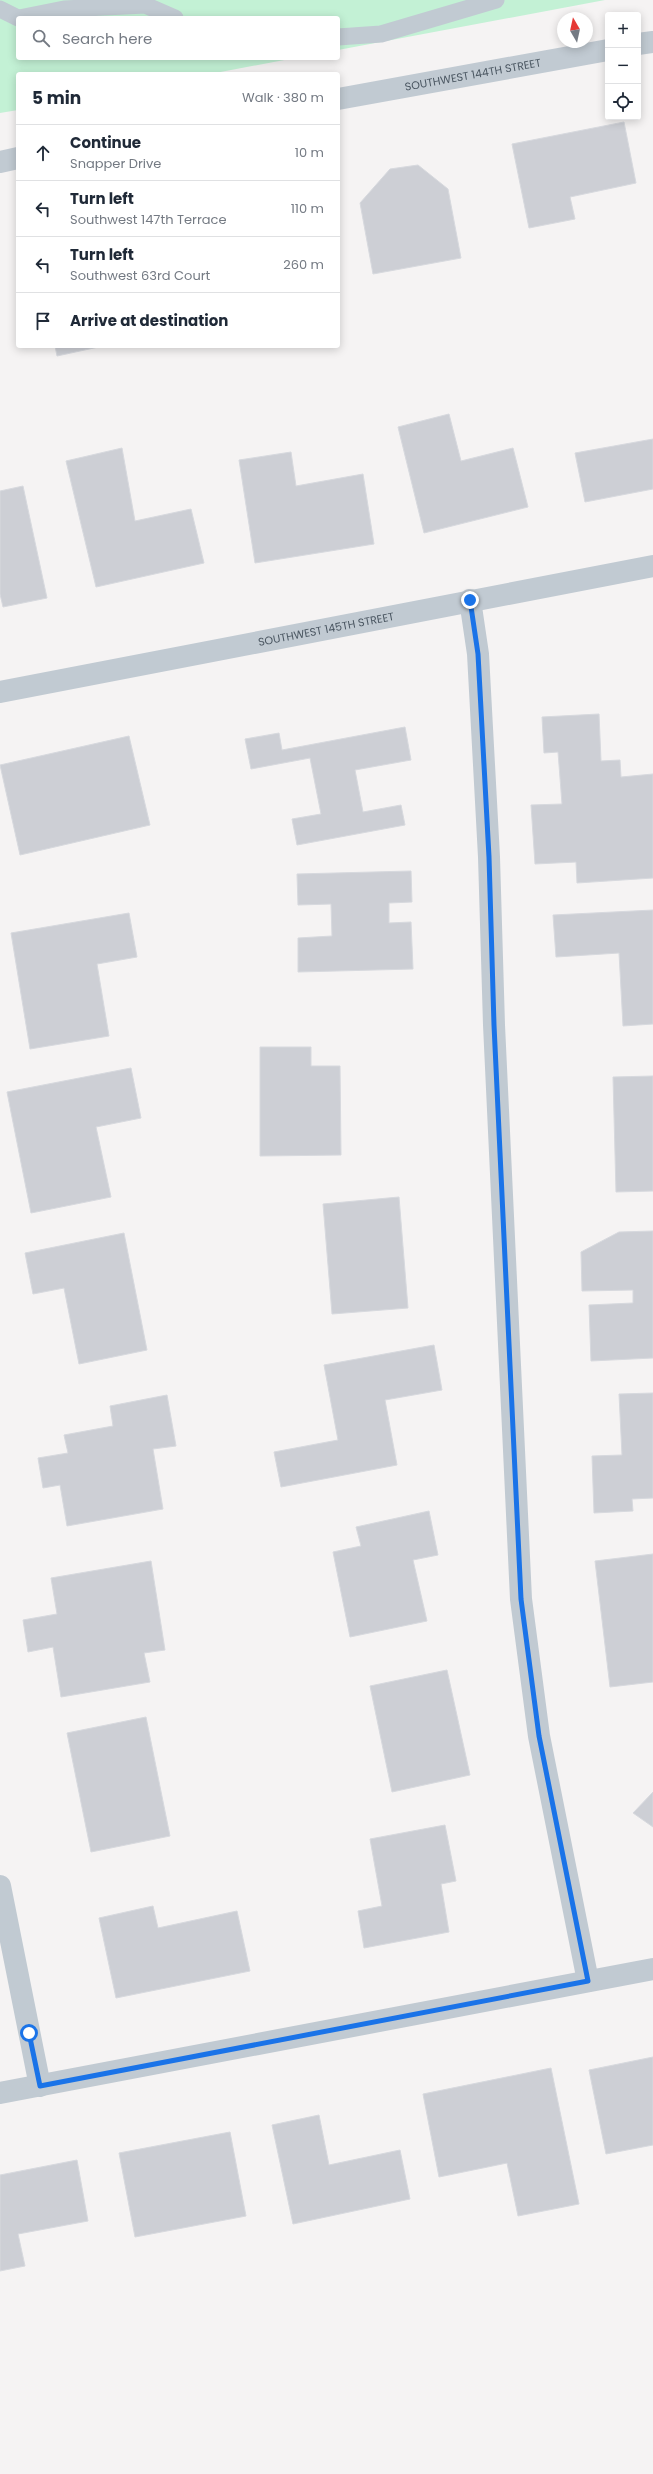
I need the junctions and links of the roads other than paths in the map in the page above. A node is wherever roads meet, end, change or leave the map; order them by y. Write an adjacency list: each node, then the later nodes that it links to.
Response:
1 (496, 0): 6 (lane)
2 (0, 9): 5 (lane)
3 (28, 16): 4 (lane)
4 (170, 16)
5 (16, 17)
6 (340, 37)
7 (653, 42): 8 (street)
8 (641, 44)
9 (605, 51): 10 (street, SOUTHWEST 144TH STREET)
10 (340, 100)
11 (16, 158): 12 (street)
12 (0, 162)
13 (653, 566): 14 (street, SOUTHWEST 145TH STREET)
14 (470, 600): 15 (street, SOUTHWEST 145TH STREET); 18 (street)
15 (0, 692)
16 (0, 1886): 19 (street)
17 (653, 1969): 18 (street)
18 (588, 1981): 19 (street)
19 (40, 2086): 20 (street)
20 (0, 2093)

